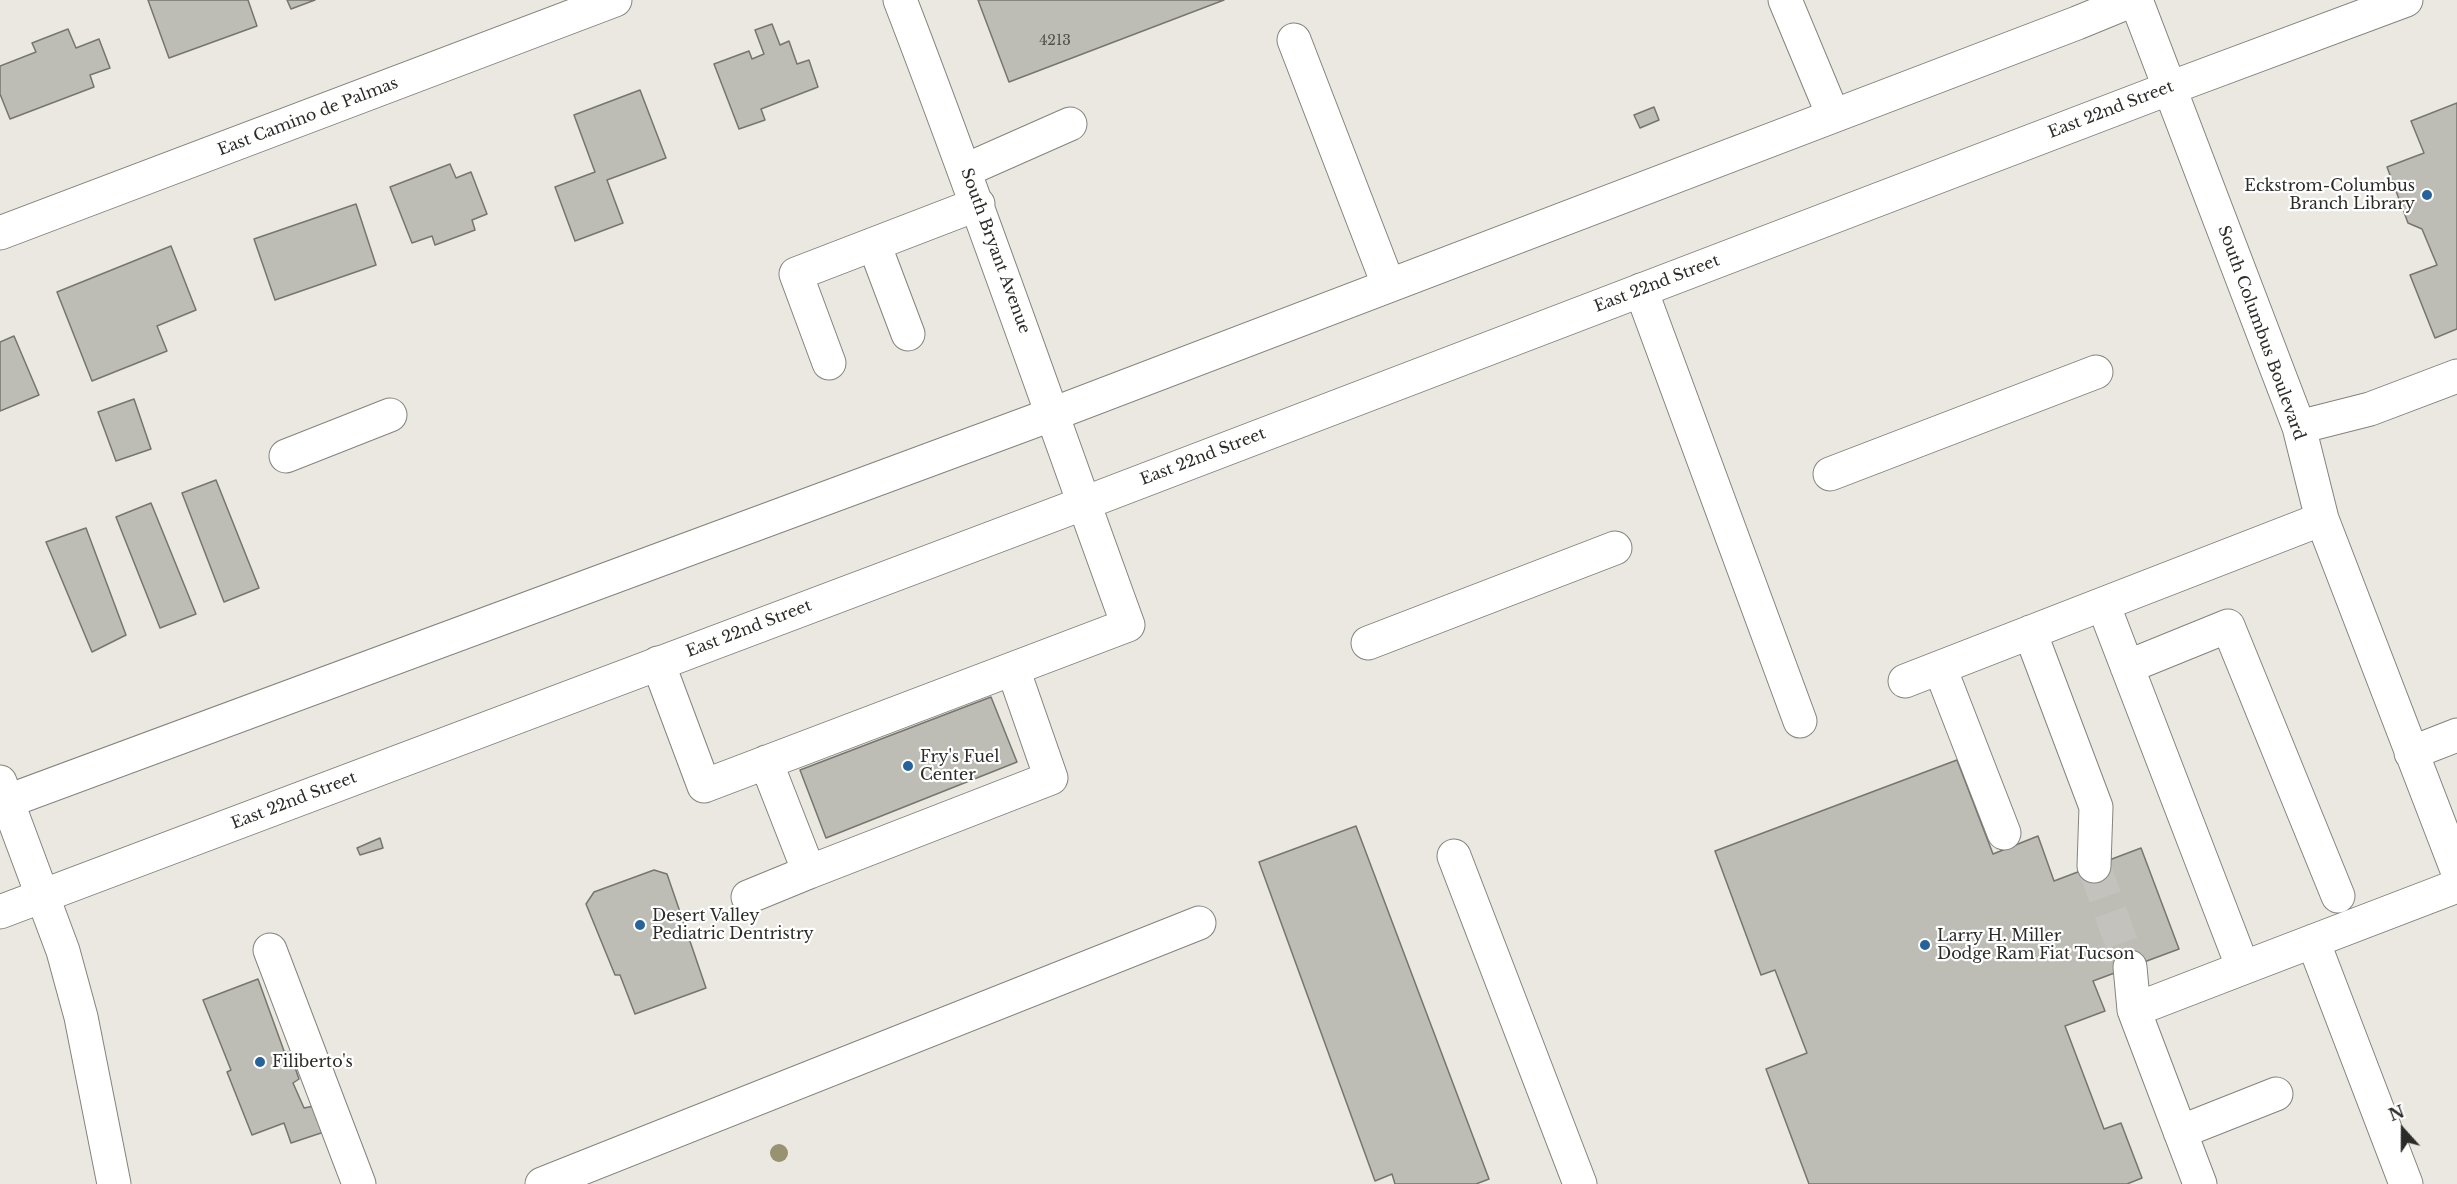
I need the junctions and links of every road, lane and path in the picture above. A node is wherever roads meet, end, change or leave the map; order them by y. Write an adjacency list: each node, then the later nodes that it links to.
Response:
1 (615, 0): 12 (main road, East Camino de Palmas)
2 (900, 0): 10 (main road, South Bryant Avenue)
3 (1785, 0): 8 (main road)
4 (2135, 0): 7 (main road, South Columbus Boulevard); 8 (main road)
5 (2406, 0): 7 (main road, East 22nd Street)
6 (1294, 40): 14 (main road)
7 (2170, 88): 15 (main road, East 22nd Street); 22 (main road, South Columbus Boulevard)
8 (1833, 116): 14 (main road)
9 (1070, 124): 10 (main road)
10 (966, 170): 11 (main road, South Bryant Avenue)
11 (978, 204): 13 (main road); 20 (main road, South Bryant Avenue)
12 (0, 233)
13 (874, 244): 16 (main road); 17 (main road)
14 (1388, 284): 20 (main road)
15 (1641, 290): 25 (main road, East 22nd Street); 36 (main road)
16 (908, 334)
17 (829, 363)
18 (2096, 372): 24 (main road)
19 (2457, 376): 22 (main road)
20 (1053, 414): 25 (main road, South Bryant Avenue); 40 (main road)
21 (390, 416): 23 (main road)
22 (2299, 427): 26 (main road, South Columbus Boulevard)
23 (286, 456)
24 (1830, 474)
25 (1082, 504): 31 (main road, East 22nd Street); 34 (main road, South Bryant Avenue)
26 (2322, 519): 28 (main road); 38 (main road, South Columbus Boulevard)
27 (1615, 548): 30 (main road)
28 (2103, 604): 29 (main road); 32 (main road)
29 (2030, 633): 33 (main road); 43 (main road)
30 (1368, 643)
31 (658, 663): 39 (main road); 47 (main road, East 22nd Street)
32 (2127, 666): 48 (main road); 55 (main road)
33 (1940, 668): 35 (main road); 41 (main road)
34 (1013, 669): 39 (main road); 45 (main road)
35 (1905, 681)
36 (1800, 721)
37 (2457, 735): 38 (main road)
38 (2412, 753): 44 (main road, South Columbus Boulevard)
39 (766, 762): 45 (main road)
40 (2, 796): 47 (main road)
41 (2004, 833)
42 (1454, 856): 62 (main road)
43 (2094, 866)
44 (2457, 870)
45 (809, 872): 49 (main road)
46 (2457, 886): 52 (main road)
47 (43, 895): 50 (main road, East 22nd Street); 59 (main road)
48 (2338, 896)
49 (748, 897)
50 (0, 912)
51 (1198, 923): 61 (main road)
52 (2313, 941): 55 (main road); 64 (main road)
53 (270, 950): 60 (main road)
54 (2130, 968): 56 (main road)
55 (2243, 968): 56 (main road)
56 (2134, 1010): 58 (main road)
57 (2276, 1094): 58 (main road)
58 (2180, 1132): 63 (main road)
59 (114, 1184)
60 (359, 1184)
61 (542, 1184)
62 (1580, 1184)
63 (2200, 1184)
64 (2406, 1184)

